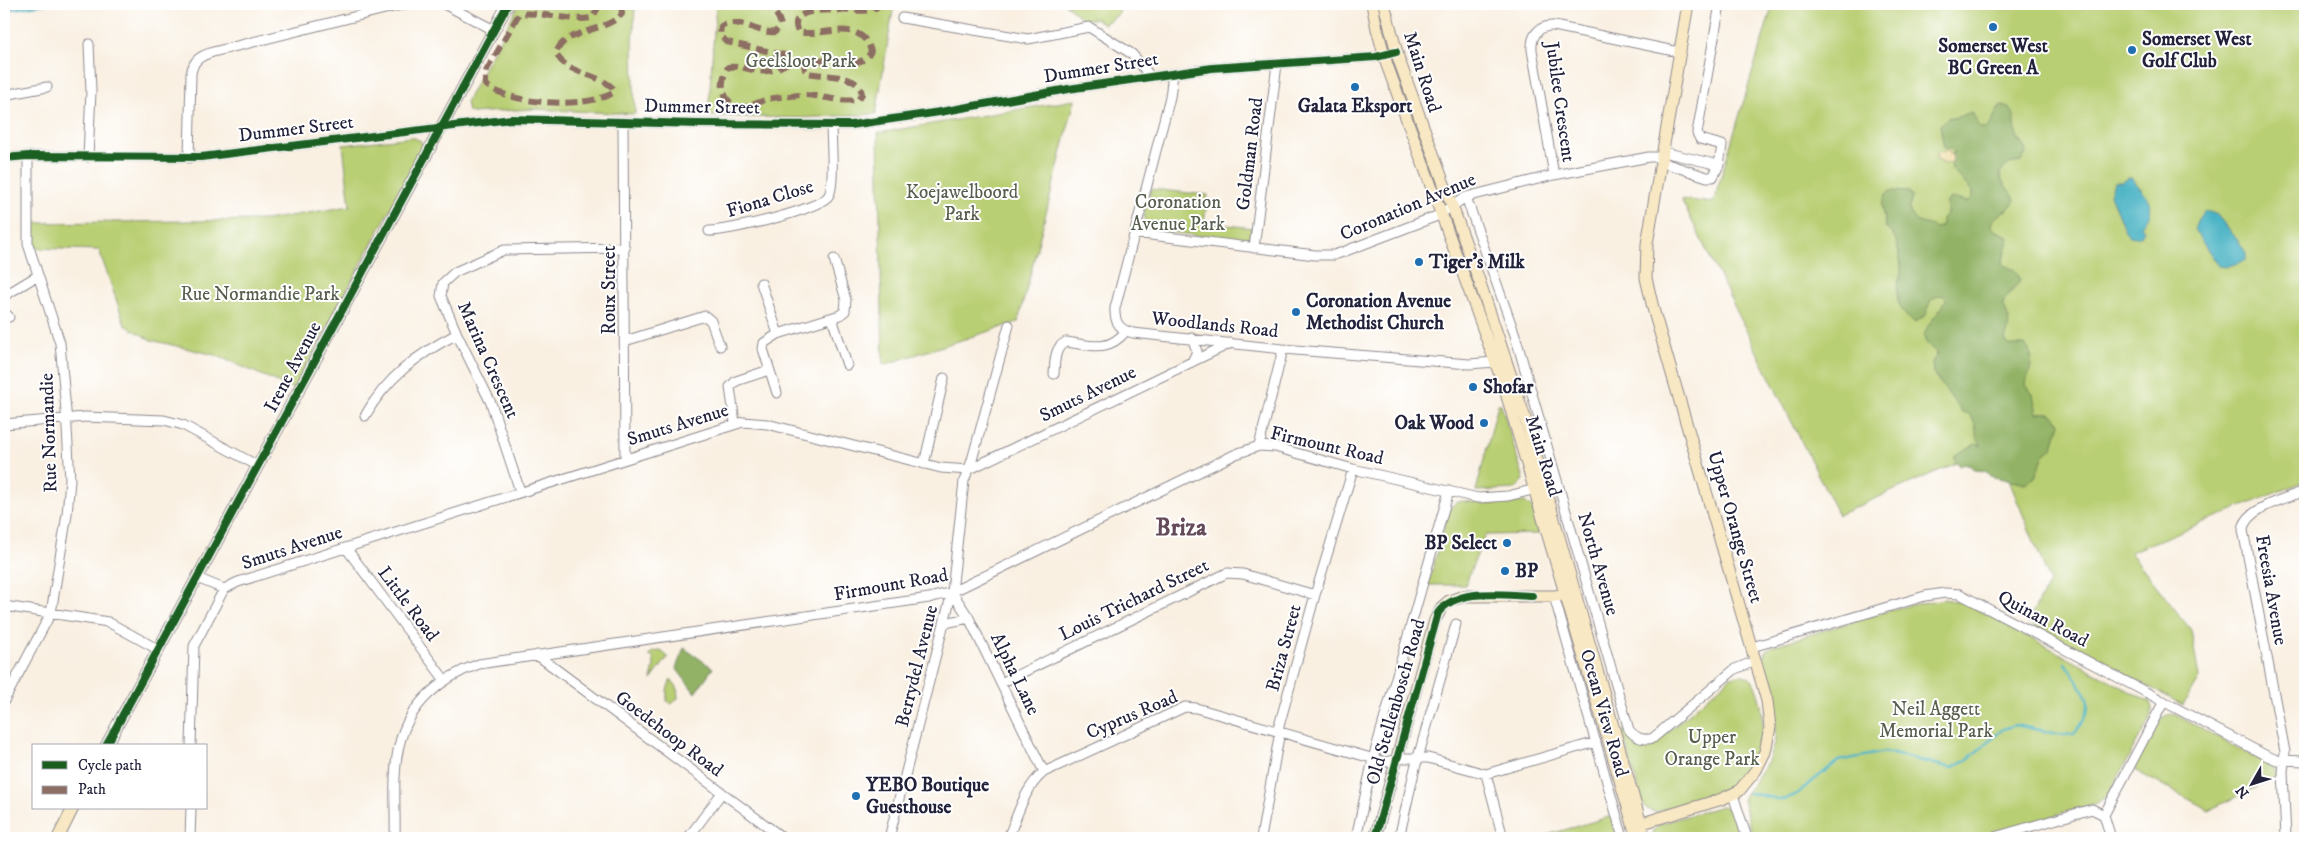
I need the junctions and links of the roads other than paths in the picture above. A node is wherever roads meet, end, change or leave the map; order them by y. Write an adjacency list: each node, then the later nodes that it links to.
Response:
1 (405, 4): 26 (street)
2 (444, 4): 9 (street)
3 (508, 4): 9 (street, Irene Avenue)
4 (1372, 4): 13 (street, Main Road)
5 (1384, 4): 11 (street, Main Road)
6 (1688, 4): 12 (street, Upper Orange Street)
7 (1720, 4): 27 (street)
8 (902, 18): 16 (street)
9 (494, 30): 21 (street, Irene Avenue)
10 (89, 44): 23 (street)
11 (1396, 52): 13 (street, Dummer Street); 30 (street, Main Road)
12 (1679, 52): 24 (street, Upper Orange Street); 28 (street, Jubilee Crescent)
13 (1384, 55): 14 (street, Dummer Street); 30 (street, Main Road)
14 (1277, 64): 15 (street, Dummer Street); 34 (street, Goldman Road)
15 (1173, 74): 16 (street, Dummer Street); 32 (street)
16 (1151, 77): 20 (street, Dummer Street)
17 (47, 87): 18 (street)
18 (4, 96)
19 (623, 122): 20 (street, Dummer Street); 21 (street, Dummer Street); 33 (street, Roux Street)
20 (831, 125): 31 (street, Fiona Close)
21 (441, 128): 26 (street, Dummer Street); 63 (street, Irene Avenue)
22 (28, 156): 23 (street, Dummer Street); 25 (street, Dummer Street); 36 (street, Rue Normandie)
23 (88, 157): 26 (street, Dummer Street)
24 (1662, 157): 27 (street); 27 (street); 28 (street, Coronation Avenue); 81 (street, Upper Orange Street)
25 (4, 158)
26 (189, 158)
27 (1719, 166)
28 (1554, 175): 29 (street, Coronation Avenue)
29 (1466, 197): 30 (street, Coronation Avenue); 84 (street, North Avenue)
30 (1447, 210): 34 (street, Coronation Avenue); 49 (street, Main Road); 66 (street, Main Road)
31 (709, 231)
32 (1134, 233): 34 (street, Coronation Avenue); 41 (street, Woodlands Road)
33 (626, 248): 42 (street, Marina Crescent); 45 (street, Roux Street)
34 (1254, 248)
35 (834, 259): 39 (street)
36 (37, 276): 38 (street); 57 (street, Rue Normandie)
37 (762, 284): 43 (street)
38 (4, 296)
39 (832, 318): 43 (street); 51 (street)
40 (1009, 325): 65 (street, Berrydel Avenue)
41 (1126, 331): 44 (street, Woodlands Road); 53 (street)
42 (457, 334): 56 (street); 67 (street, Marina Crescent)
43 (778, 334): 52 (street)
44 (1192, 338): 46 (street, Woodlands Road); 50 (street)
45 (625, 341): 47 (street); 61 (street, Roux Street)
46 (1231, 343): 48 (street, Woodlands Road); 50 (street, Smuts Avenue)
47 (720, 346)
48 (1283, 349): 49 (street, Woodlands Road); 60 (street)
49 (1496, 362): 66 (street, Main Road)
50 (1192, 363): 65 (street, Smuts Avenue)
51 (847, 365)
52 (769, 370): 55 (street); 59 (street)
53 (1054, 374)
54 (944, 378): 62 (street)
55 (777, 393)
56 (365, 416)
57 (66, 418): 58 (street); 63 (street); 77 (street, Rue Normandie)
58 (4, 424)
59 (735, 424): 61 (street, Smuts Avenue); 62 (street, Smuts Avenue)
60 (1259, 446): 64 (street, Firmount Road); 73 (street, Firmount Road)
61 (625, 458): 67 (street, Smuts Avenue)
62 (924, 464): 65 (street, Smuts Avenue)
63 (258, 466): 71 (street, Irene Avenue)
64 (1353, 469): 69 (street, Firmount Road); 75 (street, Briza Street)
65 (968, 470): 73 (street, Berrydel Avenue)
66 (1540, 488): 69 (street, Firmount Road); 74 (street, Main Road)
67 (520, 491): 70 (street, Smuts Avenue)
68 (2305, 491): 96 (street, Freesia Avenue)
69 (1449, 492): 94 (street)
70 (346, 548): 72 (street, Smuts Avenue); 85 (street, Little Road)
71 (197, 578): 72 (street, Smuts Avenue); 82 (street, Irene Avenue)
72 (224, 589): 92 (street)
73 (952, 592): 78 (street, Alpha Lane); 79 (street, Berrydel Avenue); 83 (street, Firmount Road)
74 (1565, 594): 90 (street, Ocean View Road); 95 (street, Old Stellenbosch Road); 105 (street, Main Road)
75 (1315, 595): 86 (street, Louis Trichard Street); 89 (street, Briza Street)
76 (4, 606): 77 (street)
77 (51, 613): 82 (street); 87 (street, Rue Normandie)
78 (970, 618): 79 (street); 86 (street, Alpha Lane)
79 (945, 623): 113 (street, Berrydel Avenue)
80 (1456, 624): 93 (street)
81 (1752, 647): 84 (street, Upper Orange Street); 88 (street, Quinan Road)
82 (159, 650): 91 (street, Irene Avenue)
83 (537, 655): 85 (street, Firmount Road); 100 (street, Goedehoop Road)
84 (1755, 661): 101 (street, Upper Orange Street)
85 (444, 679): 110 (street, Firmount Road)
86 (1001, 683): 98 (street, Alpha Lane)
87 (4, 701)
88 (2164, 701): 96 (street, Quinan Road); 104 (street)
89 (1279, 732): 94 (street, Cyprus Road); 98 (street, Cyprus Road); 115 (street, Briza Street)
90 (1596, 742): 99 (street); 120 (street, Ocean View Road)
91 (107, 744)
92 (192, 744)
93 (1418, 758): 95 (street, Cyprus Road); 99 (street, Cyprus Road); 118 (street)
94 (1373, 759): 95 (street, Cyprus Road); 116 (street)
95 (1395, 760): 117 (street, Old Stellenbosch Road)
96 (2284, 761): 97 (street, Quinan Road); 126 (street, Freesia Avenue)
97 (2305, 761)
98 (1044, 772): 114 (street, Cyprus Road)
99 (1486, 774): 119 (street)
100 (721, 794): 111 (street); 112 (street, Goedehoop Road)
101 (1733, 795): 105 (street, Upper Orange Street); 123 (street)
102 (72, 810): 108 (street)
103 (191, 810): 109 (street)
104 (2104, 815): 124 (street); 125 (street)
105 (1637, 825): 121 (street, Main Road); 122 (street, Main Road)
106 (4, 837): 107 (street)
107 (7, 838)
108 (58, 838)
109 (190, 838)
110 (395, 838)
111 (688, 838)
112 (783, 838)
113 (889, 838)
114 (1008, 838)
115 (1261, 838)
116 (1356, 838)
117 (1375, 838)
118 (1400, 838)
119 (1503, 838)
120 (1623, 838)
121 (1637, 838)
122 (1645, 838)
123 (1747, 838)
124 (1991, 838)
125 (2111, 838)
126 (2286, 838)

